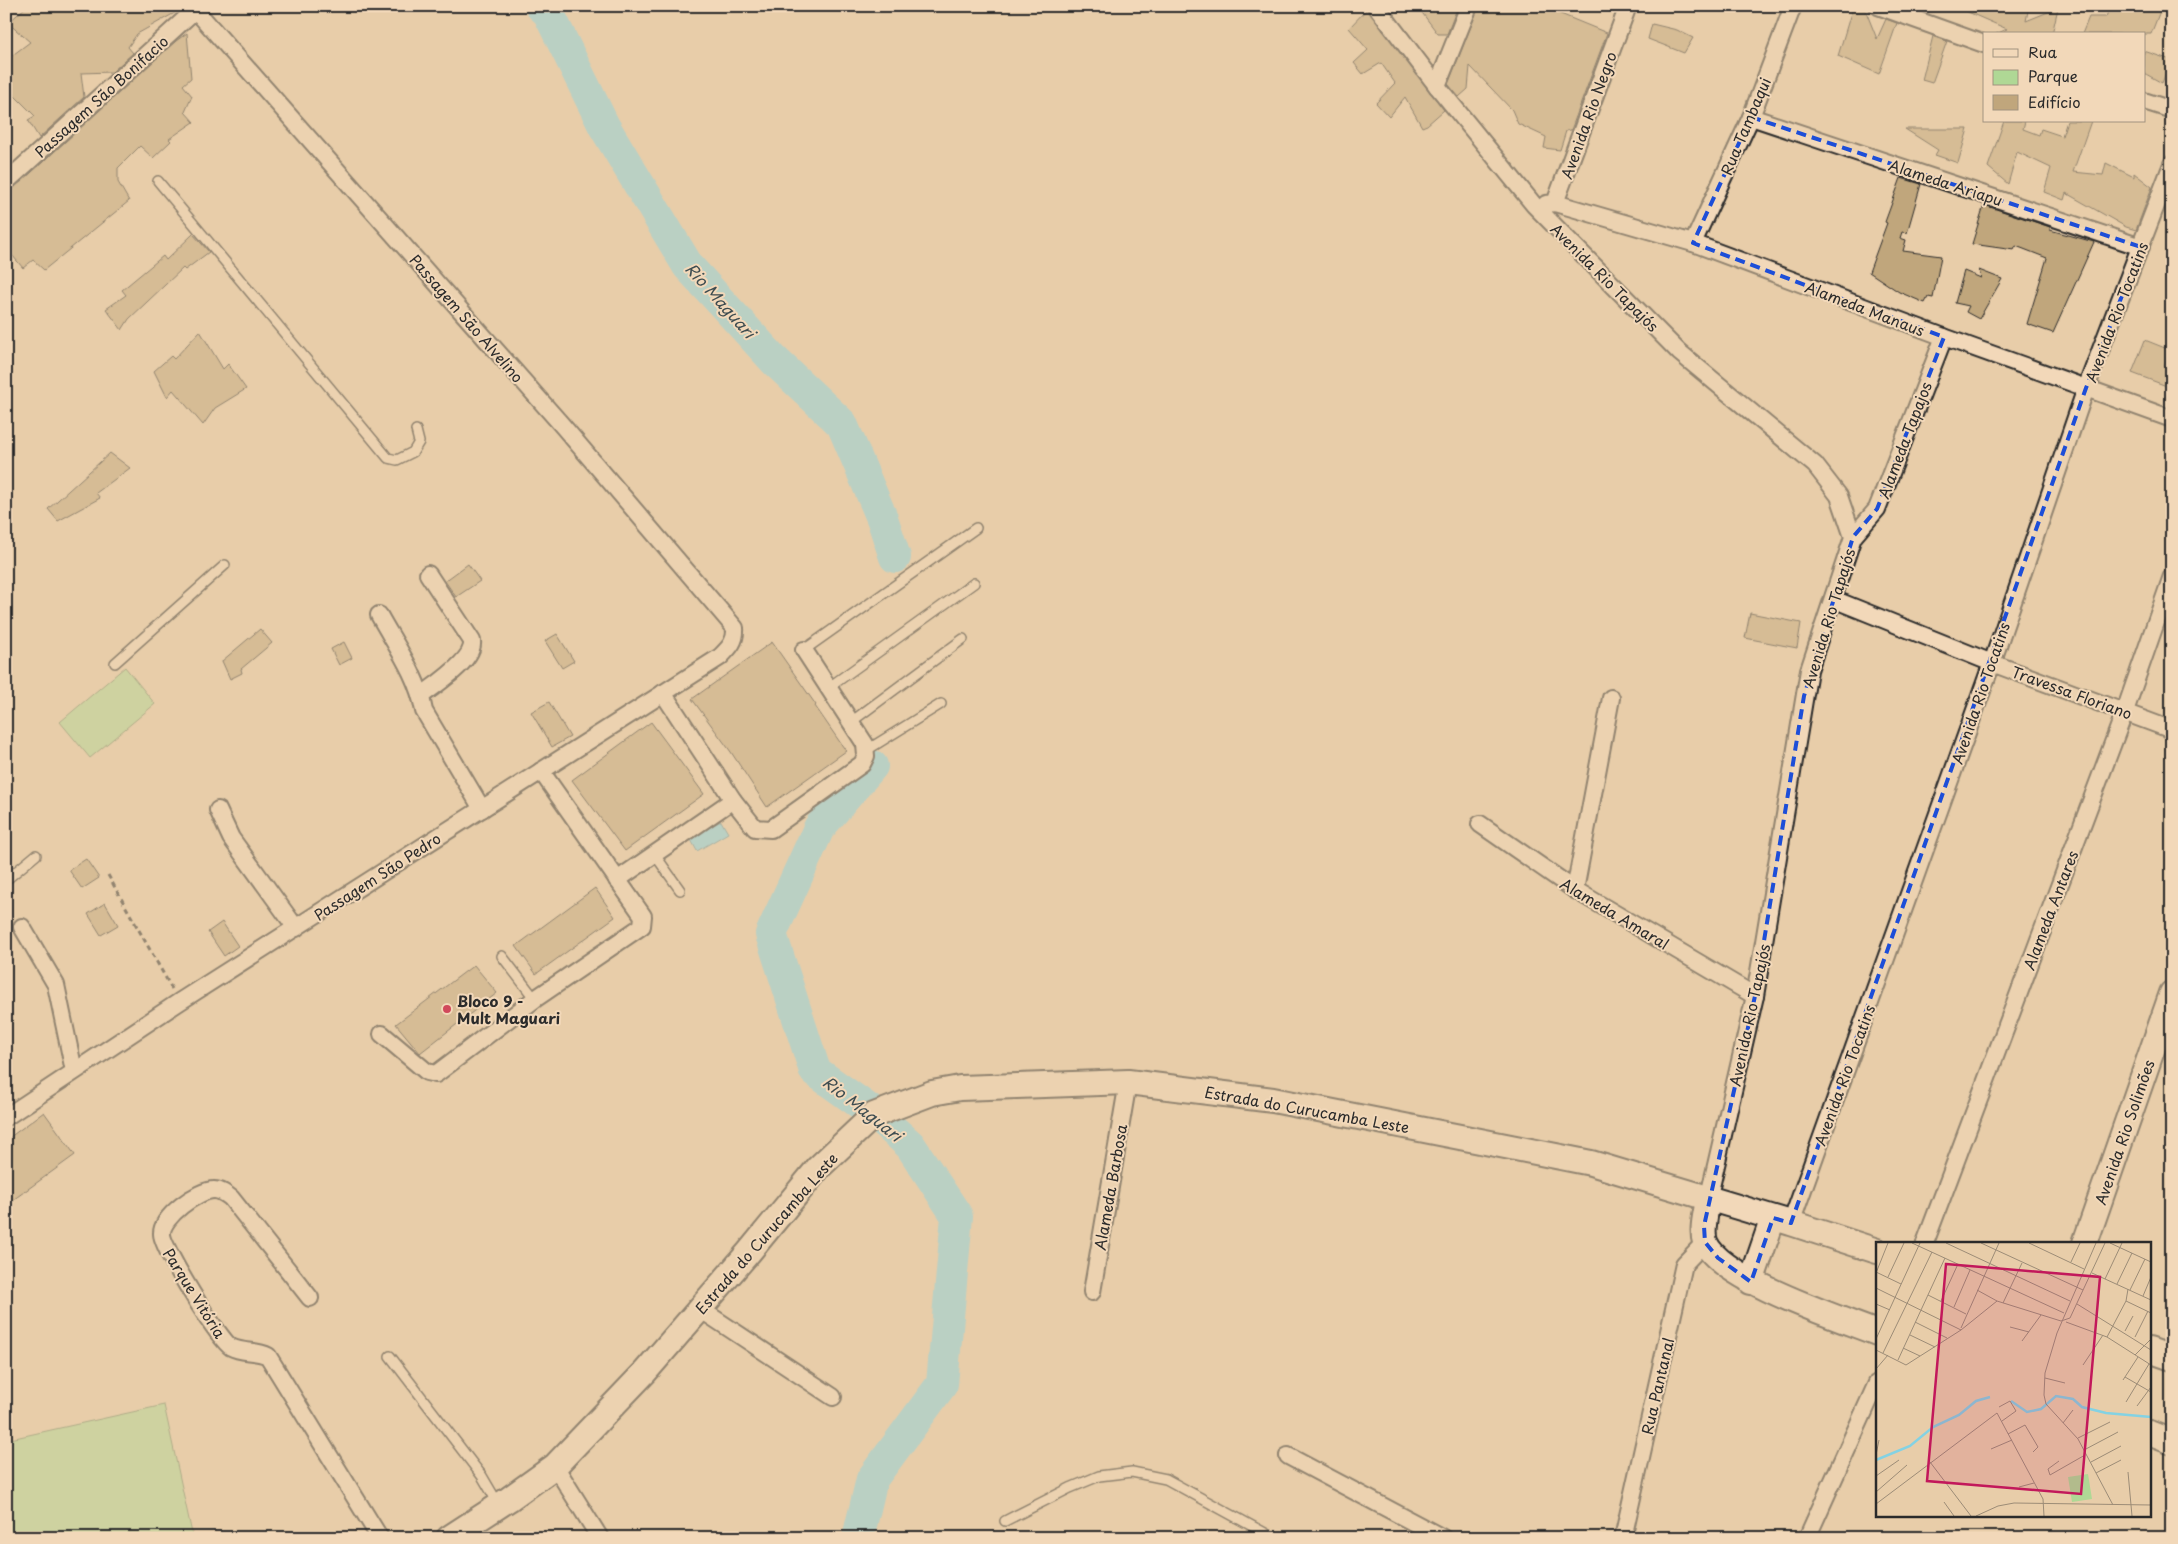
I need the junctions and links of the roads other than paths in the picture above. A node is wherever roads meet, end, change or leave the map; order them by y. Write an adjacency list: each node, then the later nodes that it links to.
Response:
1 (1376, 6): 8 (street, Avenida Rio Tapajós)
2 (1469, 6): 8 (street)
3 (1628, 6): 15 (street, Avenida Rio Negro)
4 (1794, 6): 11 (street, Rua Tambaqui)
5 (1878, 6): 7 (street)
6 (194, 8): 14 (street, Passagem São Bonifacio); 31 (street, Passagem São Alvelino)
7 (1983, 44)
8 (1437, 86): 16 (street, Avenida Rio Tapajós)
9 (2146, 101): 10 (street)
10 (2172, 110)
11 (1751, 117): 17 (street, Rua Tambaqui); 18 (street, Alameda Ariapu)
12 (2172, 164): 18 (street, Avenida Rio Tocatins)
13 (158, 181): 22 (lane)
14 (6, 182)
15 (1555, 202): 16 (street); 17 (street, Alameda Manaus)
16 (1534, 205): 24 (street, Avenida Rio Tapajós)
17 (1693, 243): 19 (street, Alameda Manaus)
18 (2141, 247): 20 (street, Avenida Rio Tocatins)
19 (1944, 337): 20 (street, Alameda Manaus); 24 (street, Alameda Tapajos)
20 (2086, 388): 21 (street, Alameda Manaus); 35 (street, Avenida Rio Tocatins)
21 (2172, 419)
22 (416, 430)
23 (976, 528): 33 (lane)
24 (1853, 537): 29 (street, Avenida Rio Tapajós)
25 (225, 565): 34 (lane)
26 (428, 574): 38 (street)
27 (2172, 576): 41 (street, Alameda Antares)
28 (974, 583): 36 (lane)
29 (1834, 599): 35 (street, Travessa Floriano); 60 (street, Avenida Rio Tapajós)
30 (379, 615): 38 (street)
31 (735, 628): 37 (street, Passagem São Pedro)
32 (963, 639): 42 (lane)
33 (804, 650): 36 (street)
34 (115, 662)
35 (1992, 662): 41 (street, Travessa Floriano); 67 (street, Avenida Rio Tocatins)
36 (828, 688): 42 (street)
37 (663, 693): 45 (street, Passagem São Pedro); 46 (street)
38 (421, 696): 47 (street)
39 (1611, 698): 55 (street)
40 (941, 704): 44 (lane)
41 (2125, 711): 43 (street, Travessa Floriano); 69 (street, Alameda Antares)
42 (851, 722): 44 (street)
43 (2172, 730)
44 (867, 750): 46 (street)
45 (541, 771): 47 (street, Passagem São Pedro); 53 (street)
46 (733, 800): 51 (street)
47 (482, 809): 57 (street, Passagem São Pedro)
48 (218, 810): 57 (street)
49 (1480, 824): 55 (street, Alameda Amaral)
50 (36, 855): 52 (lane)
51 (655, 855): 53 (street); 54 (lane)
52 (6, 880)
53 (616, 880): 61 (street)
54 (680, 890)
55 (1575, 890): 60 (street, Alameda Amaral)
56 (22, 927): 63 (street)
57 (296, 928): 63 (street, Passagem São Pedro)
58 (502, 956): 61 (lane)
59 (2172, 993): 70 (main road, Avenida Rio Solimões)
60 (1755, 996): 66 (street, Avenida Rio Tapajós)
61 (535, 999): 62 (street)
62 (382, 1034)
63 (74, 1071): 65 (street, Passagem São Pedro)
64 (1128, 1082): 66 (main road, Estrada do Curucamba Leste); 73 (street, Alameda Barbosa); 75 (main road, Estrada do Curucamba Leste)
65 (6, 1117)
66 (1708, 1200): 67 (main road, Estrada do Curucamba Leste); 68 (main road)
67 (1782, 1221): 71 (main road, Estrada do Curucamba Leste); 72 (main road)
68 (1705, 1242): 72 (main road); 93 (street, Rua Pantanal)
69 (1925, 1242)
70 (2085, 1242)
71 (1876, 1252)
72 (1751, 1282): 76 (main road)
73 (1092, 1292)
74 (310, 1298): 88 (street, Parque Vitória)
75 (700, 1309): 81 (street); 85 (main road, Estrada do Curucamba Leste)
76 (1876, 1333)
77 (2150, 1350): 79 (main road)
78 (390, 1356): 86 (lane)
79 (2172, 1358)
80 (1876, 1385): 94 (street)
81 (832, 1397)
82 (2150, 1433): 83 (main road)
83 (2172, 1442)
84 (1288, 1456): 92 (street)
85 (555, 1466): 86 (main road, Estrada do Curucamba Leste); 90 (street)
86 (500, 1506): 89 (main road, Estrada do Curucamba Leste)
87 (1005, 1521): 91 (lane)
88 (380, 1538)
89 (449, 1538)
90 (600, 1538)
91 (1274, 1538)
92 (1443, 1538)
93 (1622, 1538)
94 (1807, 1538)

